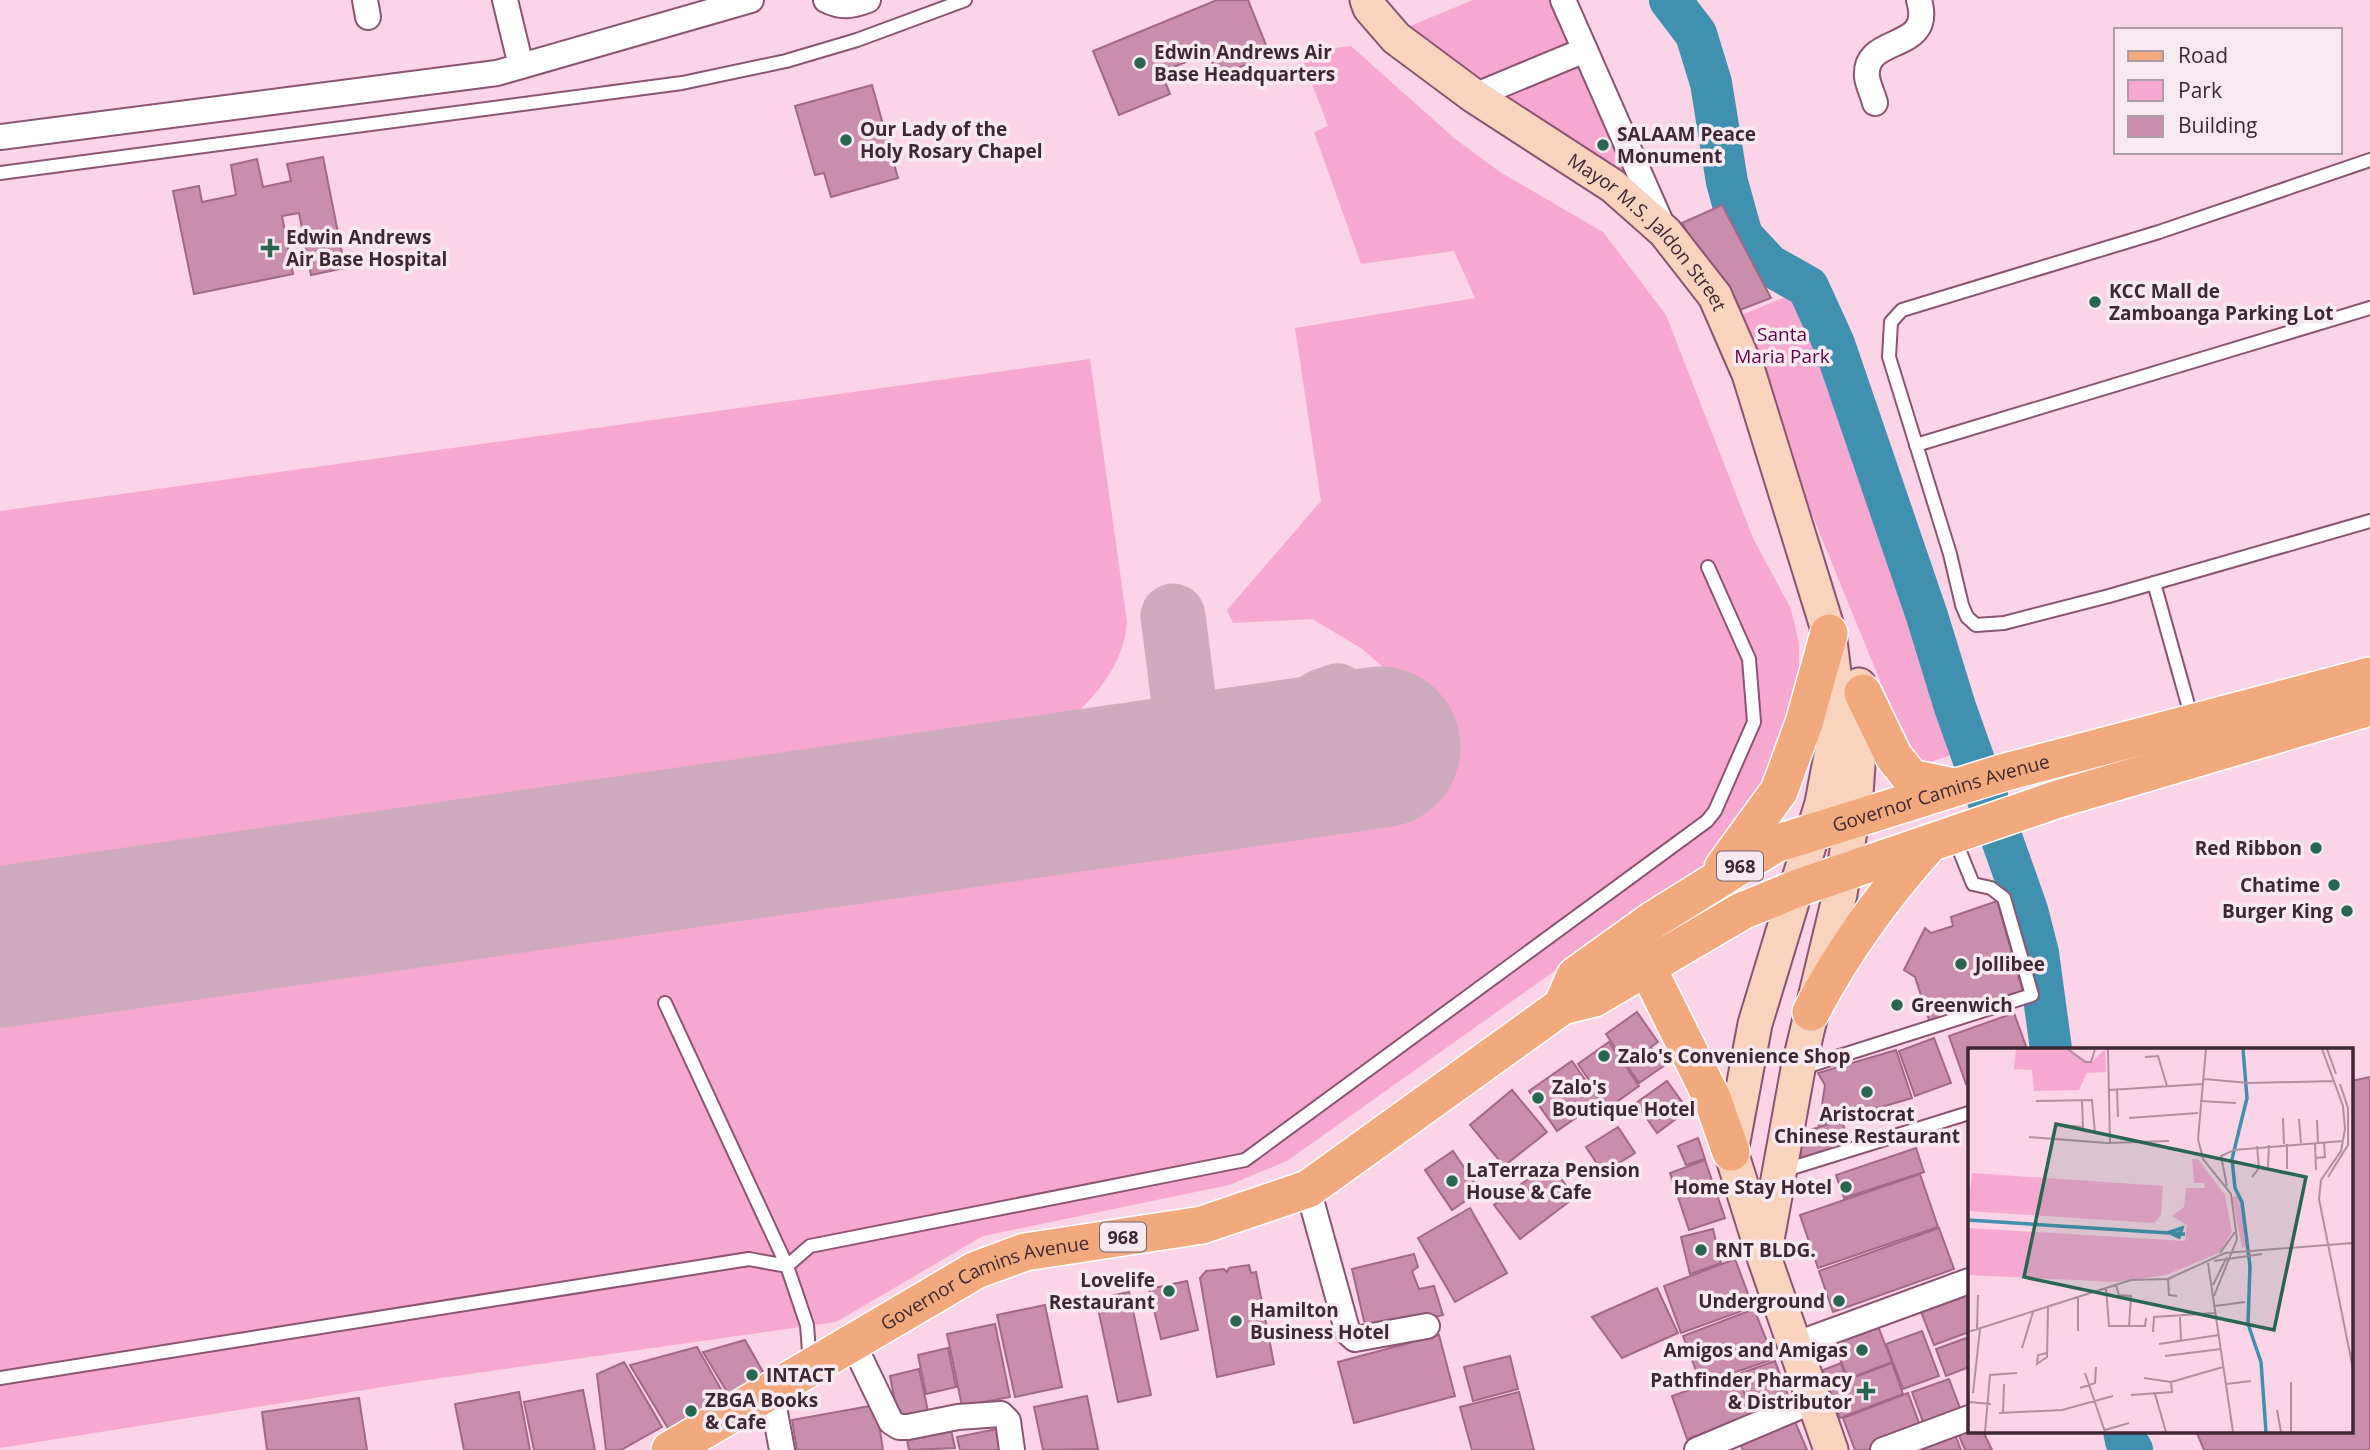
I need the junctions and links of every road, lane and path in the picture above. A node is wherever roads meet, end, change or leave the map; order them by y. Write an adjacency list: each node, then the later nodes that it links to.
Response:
1 (505, 0): 10 (street)
2 (751, 0): 10 (street)
3 (826, 0): 4 (street)
4 (868, 0)
5 (965, 0): 15 (lane)
6 (1367, 0): 11 (main road, Mayor M.S. Jaldon Street)
7 (1563, 0): 9 (street)
8 (1919, 0): 12 (street)
9 (1585, 50): 11 (street); 16 (street)
10 (521, 66): 13 (street)
11 (1474, 96): 16 (main road, Mayor M.S. Jaldon Street)
12 (1875, 103)
13 (0, 137)
14 (2370, 160): 18 (lane)
15 (0, 173)
16 (1665, 232): 22 (main road, Mayor M.S. Jaldon Street)
17 (2370, 308): 18 (lane)
18 (1916, 445): 21 (lane)
19 (2370, 521): 21 (lane)
20 (1708, 566): 44 (lane)
21 (2154, 583): 26 (lane)
22 (1829, 632): 24 (main road, Mayor M.S. Jaldon Street); 29 (main road, Mayor M.S. Jaldon Street); 32 (main road)
23 (2370, 677): 26 (main road, Governor Camins Avenue / 968)
24 (1863, 693): 27 (main road); 28 (main road, Mayor M.S. Jaldon Street)
25 (2370, 707): 30 (main road, Governor Camins Avenue / 968)
26 (2193, 722): 27 (main road, Governor Camins Avenue / 968)
27 (1955, 787): 28 (main road, Governor Camins Avenue / 968)
28 (1852, 820): 29 (main road, Governor Camins Avenue / 968); 31 (main road, Mayor M.S. Jaldon Street)
29 (1814, 831): 32 (main road, Governor Camins Avenue / 968); 33 (main road, Mayor M.S. Jaldon Street)
30 (1950, 835): 31 (main road, Governor Camins Avenue / 968); 37 (main road); 38 (lane)
31 (1843, 872): 33 (main road, Governor Camins Avenue / 968); 37 (main road, Mayor M.S. Jaldon Street)
32 (1712, 883): 36 (main road, Governor Camins Avenue / 968)
33 (1798, 888): 34 (main road, Governor Camins Avenue / 968); 40 (main road, Mayor M.S. Jaldon Street)
34 (1647, 967): 36 (main road, Governor Camins Avenue / 968); 40 (main road)
35 (665, 1003): 44 (lane)
36 (1562, 1006): 42 (main road, Governor Camins Avenue / 968)
37 (1811, 1012): 38 (main road, Mayor M.S. Jaldon Street)
38 (1798, 1069): 41 (main road, Mayor M.S. Jaldon Street)
39 (1968, 1113): 41 (lane)
40 (1731, 1152): 43 (main road, Mayor M.S. Jaldon Street)
41 (1780, 1172): 43 (main road, Mayor M.S. Jaldon Street)
42 (1308, 1189): 46 (street); 47 (main road, Governor Camins Avenue / 968)
43 (1764, 1256): 48 (main road, Mayor M.S. Jaldon Street)
44 (787, 1266): 49 (lane); 50 (lane)
45 (1968, 1281): 48 (street)
46 (1427, 1326)
47 (852, 1341): 49 (main road, Governor Camins Avenue / 968); 56 (street)
48 (1794, 1345): 52 (main road, Mayor M.S. Jaldon Street)
49 (811, 1366): 51 (main road, Governor Camins Avenue / 968)
50 (0, 1378)
51 (771, 1391): 54 (main road, Governor Camins Avenue / 968); 55 (street)
52 (1813, 1401): 57 (street); 58 (main road, Mayor M.S. Jaldon Street)
53 (1968, 1418): 59 (street)
54 (670, 1450)
55 (782, 1450)
56 (1012, 1450)
57 (1697, 1450)
58 (1831, 1450)
59 (1883, 1450)

